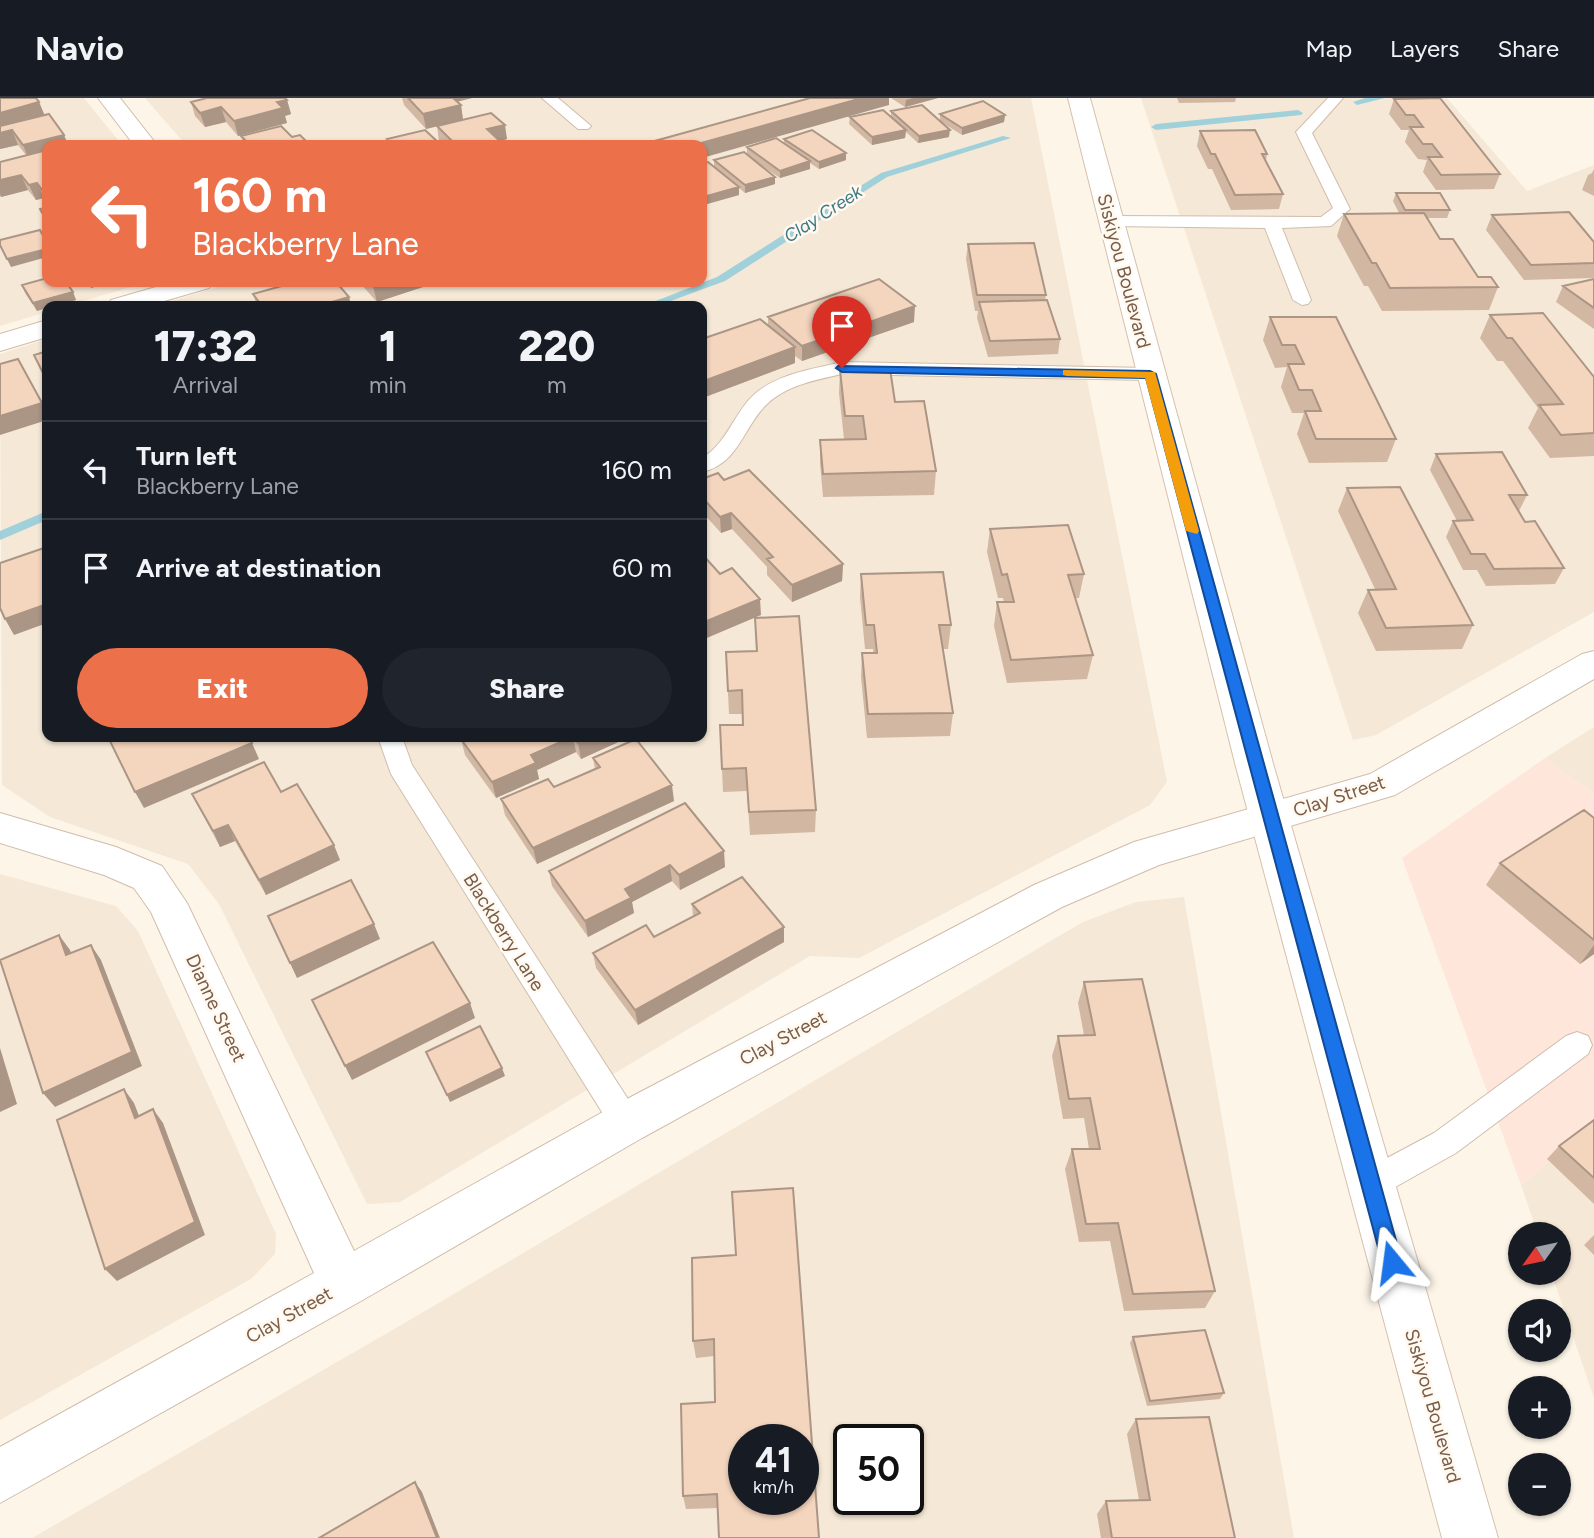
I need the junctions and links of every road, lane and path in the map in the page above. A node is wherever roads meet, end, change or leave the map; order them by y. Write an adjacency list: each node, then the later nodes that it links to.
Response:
1 (109, 98): 6 (street)
2 (549, 98): 5 (lane)
3 (1079, 98): 7 (street, Siskiyou Boulevard)
4 (1336, 98): 8 (lane)
5 (583, 126)
6 (142, 140)
7 (1111, 221): 8 (lane); 14 (street, Siskiyou Boulevard)
8 (1272, 223): 10 (lane)
9 (183, 287): 11 (street)
10 (1302, 300)
11 (137, 301)
12 (42, 330): 13 (street)
13 (0, 343)
14 (1150, 374): 15 (lane); 18 (street, Siskiyou Boulevard)
15 (707, 463)
16 (1594, 663): 18 (street, Clay Street)
17 (392, 742): 21 (lane, Blackberry Lane)
18 (1271, 817): 21 (street, Clay Street); 22 (street, Siskiyou Boulevard)
19 (0, 828): 23 (street, Dianne Street)
20 (1577, 1045): 22 (lane)
21 (626, 1123): 23 (street, Clay Street)
22 (1370, 1184): 25 (street, Siskiyou Boulevard)
23 (344, 1284): 24 (street, Clay Street)
24 (0, 1476)
25 (1460, 1524)

